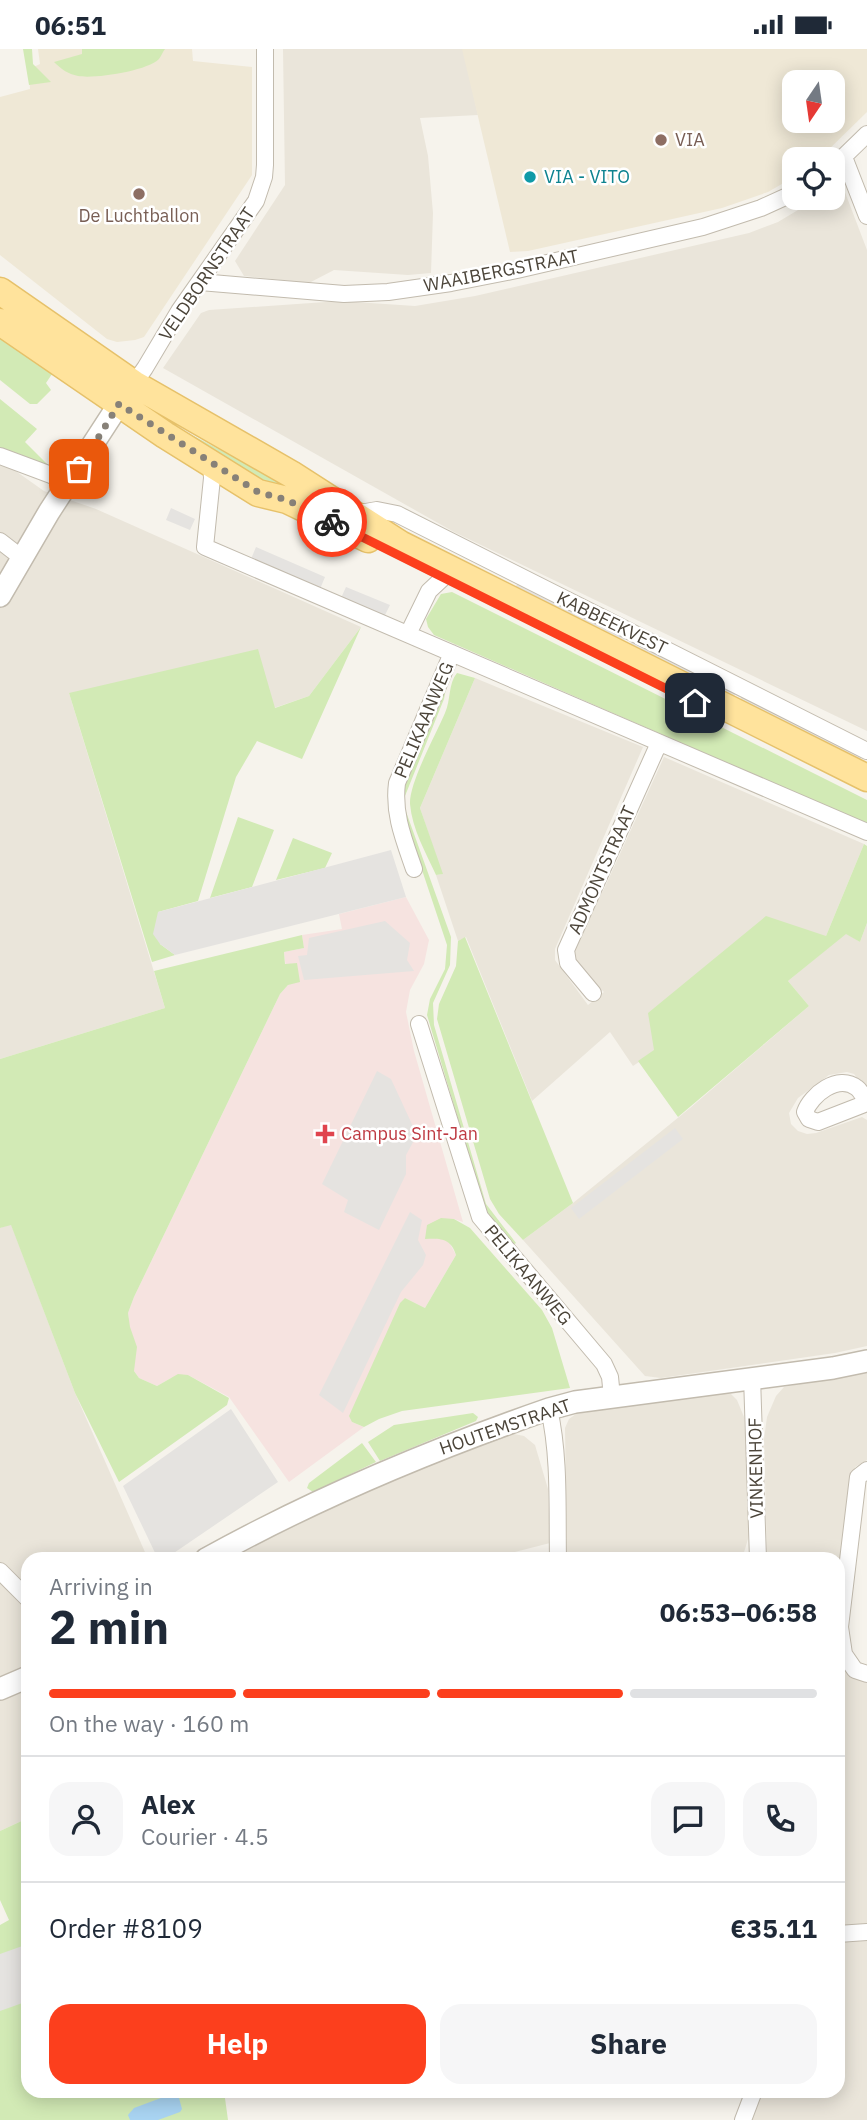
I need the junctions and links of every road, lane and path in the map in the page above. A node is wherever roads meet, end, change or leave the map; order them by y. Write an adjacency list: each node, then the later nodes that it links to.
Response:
1 (265, 49): 7 (street, VELDBORNSTRAAT)
2 (867, 134): 3 (street)
3 (845, 156)
4 (845, 174): 6 (street)
5 (782, 198): 7 (street, WAAIBERGSTRAAT)
6 (867, 216)
7 (200, 282): 10 (street, VELDBORNSTRAAT)
8 (0, 291): 10 (main road)
9 (0, 322): 10 (main road)
10 (127, 394): 12 (main road, KABBEEKVEST); 13 (street); 14 (main road, KABBEEKVEST)
11 (0, 456): 13 (street)
12 (211, 463): 17 (main road, KABBEEKVEST); 19 (street)
13 (68, 484): 16 (street)
14 (354, 514): 22 (street, KABBEEKVEST); 23 (main road, KABBEEKVEST)
15 (0, 541): 16 (street)
16 (22, 558): 18 (street)
17 (444, 577): 19 (street); 24 (main road, KABBEEKVEST)
18 (0, 596)
19 (408, 634): 20 (street)
20 (452, 653): 21 (street); 26 (street, PELIKAANWEG)
21 (659, 743): 25 (street); 27 (street, ADMONTSTRAAT)
22 (867, 751)
23 (867, 778)
24 (867, 789)
25 (867, 832)
26 (414, 869)
27 (593, 993)
28 (419, 1024): 31 (street, PELIKAANWEG)
29 (867, 1361): 30 (street, HOUTEMSTRAAT)
30 (752, 1377): 31 (street, HOUTEMSTRAAT); 36 (street, VINKENHOF)
31 (611, 1397): 32 (street, HOUTEMSTRAAT)
32 (549, 1409): 34 (street, HOUTEMSTRAAT); 35 (street)
33 (867, 1470): 38 (street)
34 (219, 1552)
35 (558, 1552)
36 (758, 1552)
37 (0, 1571): 39 (street)
38 (845, 1585)
39 (21, 1592)
40 (845, 1655): 41 (street)
41 (867, 1674)
42 (21, 1681): 43 (street)
43 (0, 1689)
44 (867, 1932): 45 (street)
45 (845, 1934)
46 (751, 2098): 47 (street)
47 (743, 2120)

